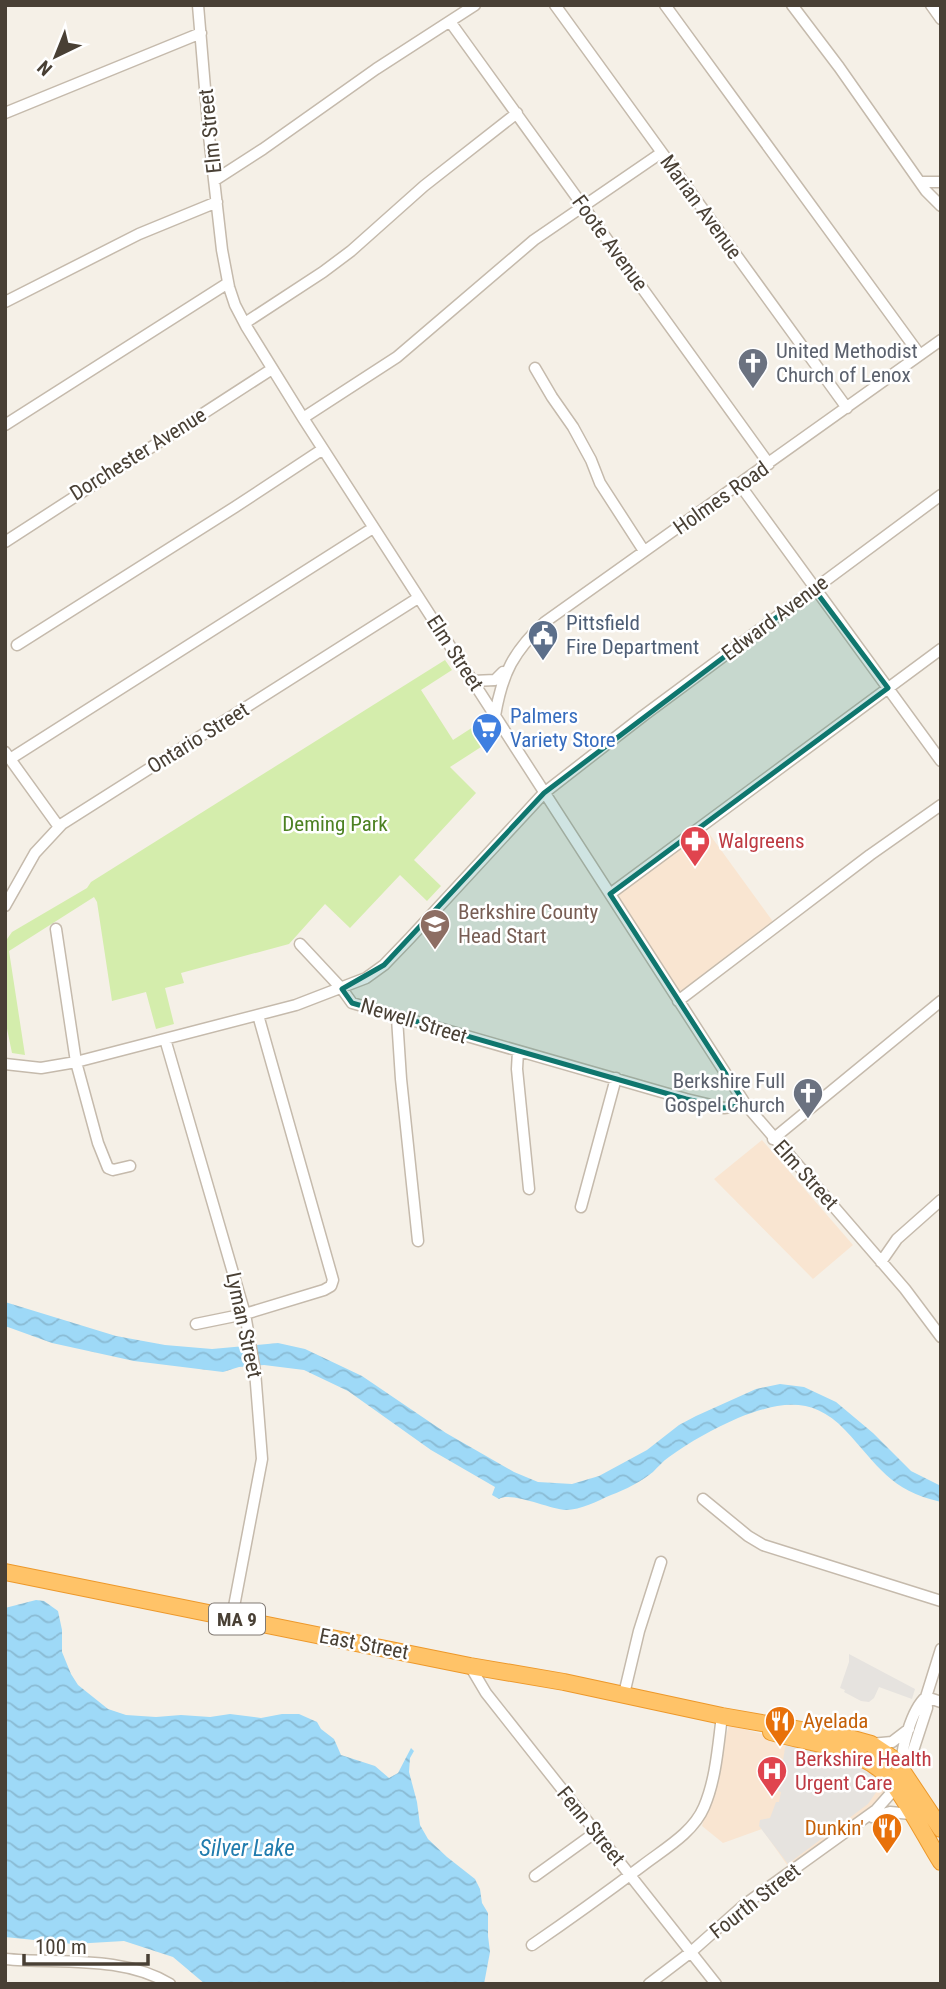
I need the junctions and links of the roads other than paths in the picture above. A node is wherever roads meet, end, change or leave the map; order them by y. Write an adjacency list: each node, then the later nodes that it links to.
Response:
1 (198, 5): 9 (street, Elm Street)
2 (475, 5): 8 (street)
3 (555, 5): 12 (street, Marian Avenue)
4 (665, 5): 23 (street)
5 (792, 5): 14 (street)
6 (931, 5): 7 (street)
7 (941, 19)
8 (451, 23): 11 (street, Foote Avenue); 13 (street)
9 (201, 33): 10 (street); 13 (street, Elm Street)
10 (5, 113)
11 (517, 113): 18 (street, Foote Avenue); 21 (street)
12 (661, 153): 18 (street); 26 (street, Marian Avenue)
13 (215, 180): 16 (street, Elm Street)
14 (920, 182): 15 (street); 17 (street)
15 (941, 182)
16 (217, 202): 19 (street, Elm Street); 20 (street)
17 (941, 206)
18 (583, 207): 27 (street); 30 (street, Foote Avenue)
19 (228, 283): 21 (street, Elm Street); 28 (street)
20 (5, 302)
21 (244, 323): 25 (street, Elm Street)
22 (941, 340): 23 (street, Holmes Road)
23 (920, 355): 26 (street, Holmes Road)
24 (536, 368): 35 (street)
25 (272, 369): 27 (street, Elm Street); 34 (street, Dorchester Avenue)
26 (847, 408): 30 (street, Holmes Road)
27 (303, 418): 29 (street, Elm Street)
28 (5, 425)
29 (323, 449): 33 (street, Elm Street); 38 (street)
30 (769, 464): 31 (street, Holmes Road)
31 (740, 485): 35 (street, Holmes Road); 36 (street)
32 (941, 495): 36 (street, Edward Avenue)
33 (373, 528): 37 (street, Elm Street); 44 (street)
34 (5, 542)
35 (644, 551): 40 (street, Holmes Road)
36 (814, 589): 42 (street); 46 (street, Edward Avenue)
37 (418, 598): 41 (street, Elm Street); 48 (street, Ontario Street)
38 (18, 645)
39 (941, 649): 42 (street)
40 (510, 665): 41 (street, Holmes Road); 43 (street, Holmes Road)
41 (473, 681): 43 (street, Elm Street)
42 (888, 688): 45 (street); 49 (street)
43 (495, 716): 46 (street, Elm Street)
44 (8, 756): 48 (street)
45 (941, 761)
46 (544, 793): 49 (street, Elm Street); 53 (street, Edward Avenue)
47 (941, 805): 54 (street)
48 (59, 827): 50 (street, Ontario Street)
49 (610, 894): 54 (street, Elm Street)
50 (5, 906)
51 (56, 929): 60 (street)
52 (300, 944): 53 (street)
53 (342, 989): 56 (street, Newell Street); 57 (street, Newell Street)
54 (678, 1001): 63 (street, Elm Street)
55 (941, 1001): 64 (street)
56 (258, 1015): 58 (street, Newell Street); 71 (street)
57 (397, 1018): 59 (street, Newell Street); 69 (street)
58 (165, 1039): 60 (street, Newell Street); 71 (street, Lyman Street)
59 (518, 1051): 62 (street, Newell Street); 66 (street)
60 (76, 1062): 61 (street, Newell Street); 65 (street)
61 (5, 1065)
62 (616, 1078): 63 (street, Newell Street); 68 (street)
63 (746, 1105): 64 (street, Elm Street)
64 (773, 1139): 70 (street, Elm Street)
65 (130, 1166)
66 (529, 1189)
67 (941, 1200): 70 (street)
68 (581, 1207)
69 (418, 1241)
70 (881, 1262): 73 (street, Elm Street)
71 (245, 1314): 72 (street); 78 (street, Lyman Street)
72 (196, 1324)
73 (941, 1337)
74 (703, 1499): 77 (street)
75 (661, 1562): 81 (street)
76 (5, 1572): 78 (highway, East Street / MA 9)
77 (941, 1601)
78 (232, 1617): 80 (highway, East Street / MA 9)
79 (941, 1649): 82 (street)
80 (470, 1666): 81 (highway, East Street / MA 9); 92 (street, Fenn Street)
81 (624, 1694): 84 (highway, East Street / MA 9)
82 (926, 1697): 83 (street); 85 (street); 87 (street)
83 (941, 1702)
84 (722, 1716): 86 (highway, East Street / MA 9); 88 (highway, East Street / MA 9); 95 (street)
85 (911, 1727): 86 (street); 87 (street)
86 (872, 1744): 87 (highway, East Street / MA 9)
87 (902, 1769): 88 (street); 91 (highway, East Street / MA 9)
88 (897, 1788): 89 (highway, East Street / MA 9); 90 (street, Fourth Street)
89 (911, 1814): 90 (street, Fourth Street); 93 (highway, East Street / MA 9)
90 (863, 1820): 97 (street, Fourth Street)
91 (941, 1829)
92 (596, 1832): 94 (street); 95 (street, Fenn Street)
93 (941, 1862)
94 (535, 1876)
95 (631, 1876): 96 (street); 97 (street, Fenn Street)
96 (532, 1945)
97 (691, 1952): 99 (street, Fourth Street); 101 (street, Fenn Street)
98 (5, 1959): 100 (street)
99 (651, 1983)
100 (170, 1984)
101 (716, 1984)

